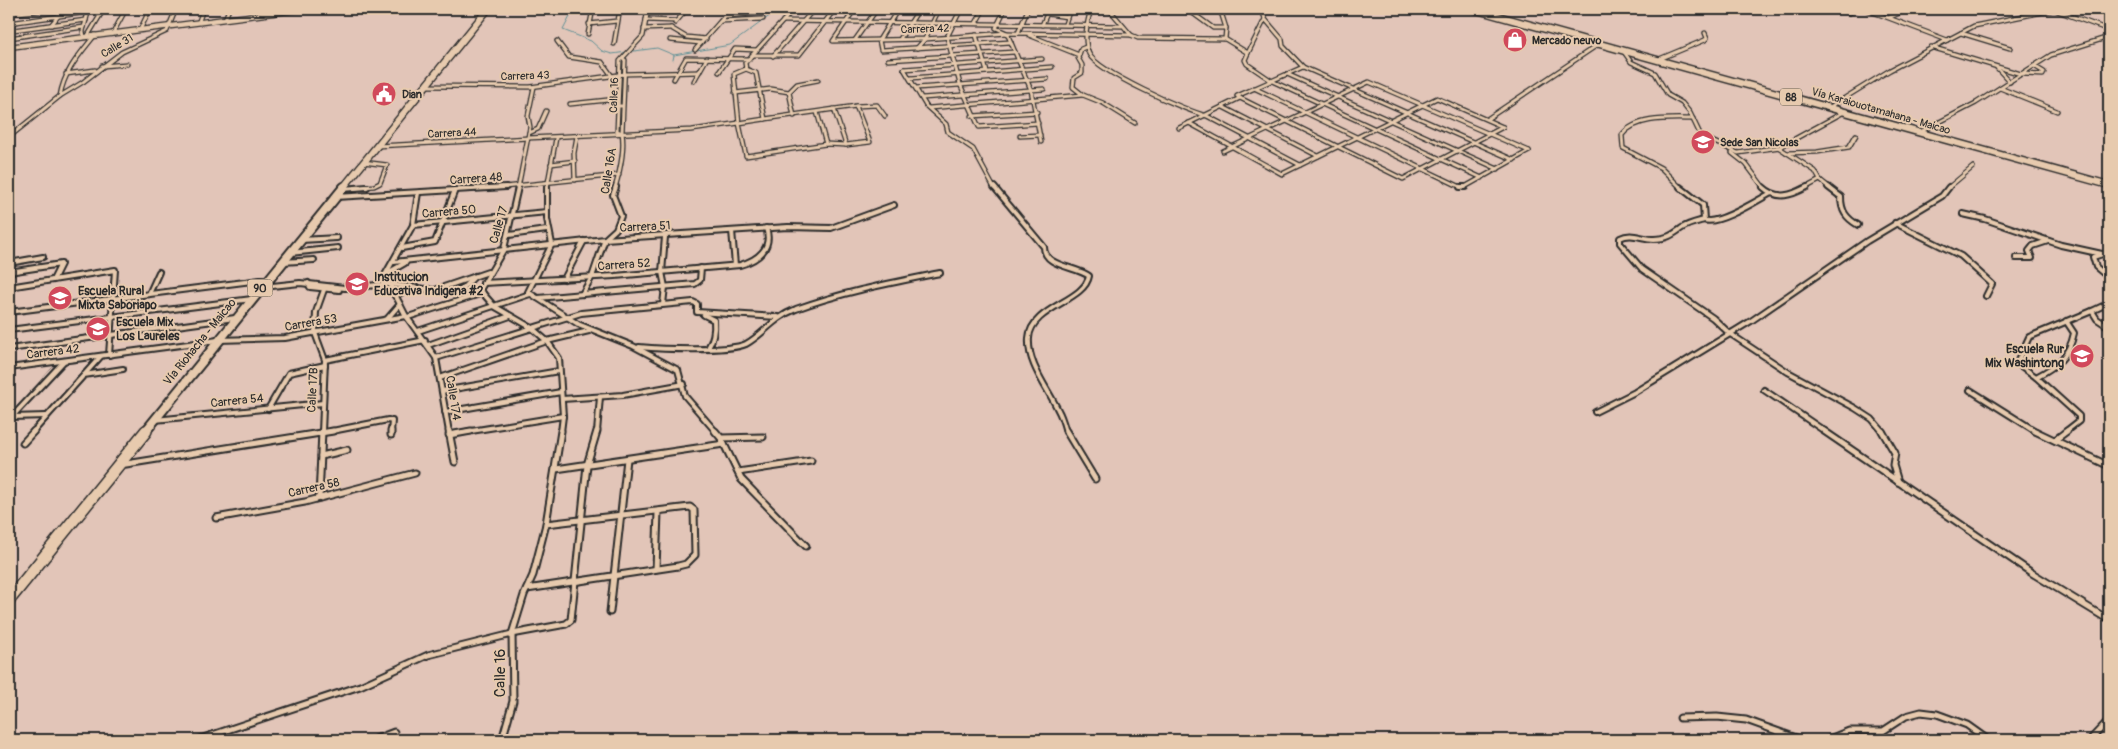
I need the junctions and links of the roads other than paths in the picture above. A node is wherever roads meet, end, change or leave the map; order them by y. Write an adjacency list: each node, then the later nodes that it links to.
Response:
1 (46, 9): 2 (street); 49 (street)
2 (54, 9)
3 (64, 9): 53 (street)
4 (126, 9): 5 (street); 45 (street); 94 (street)
5 (130, 9)
6 (150, 9): 91 (street)
7 (176, 9): 84 (street)
8 (203, 9): 62 (street)
9 (229, 9): 57 (street)
10 (292, 9): 46 (street)
11 (303, 9): 57 (street)
12 (488, 9): 177 (highway, Vía Riohacha - Maicao / 90)
13 (593, 9): 77 (street)
14 (620, 9): 63 (street)
15 (648, 9): 50 (street, Calle 16)
16 (687, 9): 47 (street)
17 (719, 9): 18 (street); 47 (street)
18 (725, 9)
19 (731, 9): 54 (street)
20 (794, 9): 66 (street)
21 (814, 9): 67 (street)
22 (835, 9): 68 (street)
23 (855, 9): 69 (street)
24 (877, 9): 70 (street)
25 (898, 9): 71 (street)
26 (919, 9): 72 (street)
27 (939, 9): 73 (street)
28 (961, 9): 74 (street)
29 (984, 9): 76 (street)
30 (1005, 9): 78 (street)
31 (1028, 9): 79 (street)
32 (1049, 9): 52 (street)
33 (1070, 9): 55 (street)
34 (1091, 9): 83 (street)
35 (1109, 9): 85 (street)
36 (1187, 9): 88 (street)
37 (1220, 9): 88 (street)
38 (1262, 9): 59 (street)
39 (1473, 9): 122 (highway, Vía Karaiouotamahana - Maicao / 88)
40 (1858, 9): 48 (street)
41 (1865, 9): 56 (street)
42 (1909, 9): 56 (street)
43 (2052, 9): 92 (street); 98 (street)
44 (89, 10): 53 (street); 60 (street)
45 (103, 11): 105 (street)
46 (257, 11): 57 (street)
47 (683, 13): 50 (street); 64 (street)
48 (1848, 13)
49 (9, 14)
50 (647, 14): 61 (street, Calle 16)
51 (761, 14): 54 (street)
52 (1048, 14): 55 (street); 82 (street)
53 (58, 16): 75 (street); 81 (street)
54 (725, 16): 65 (street)
55 (1067, 17): 80 (street)
56 (1890, 17): 116 (street)
57 (226, 18): 62 (street); 84 (street)
58 (763, 19): 65 (street)
59 (1264, 19): 134 (street); 154 (street)
60 (86, 20): 81 (street); 86 (street)
61 (646, 20): 64 (street); 89 (street, Calle 16)
62 (199, 21): 84 (street)
63 (617, 21): 77 (street); 121 (street)
64 (676, 21): 87 (street)
65 (721, 21): 110 (street)
66 (784, 21): 67 (street); 131 (street)
67 (803, 21): 68 (street); 138 (street)
68 (824, 21): 69 (street); 138 (street)
69 (846, 22): 70 (street); 114 (street, Carrera 42)
70 (867, 22): 71 (street); 114 (street)
71 (889, 22): 72 (street); 115 (street)
72 (910, 22): 73 (street); 111 (street)
73 (932, 22): 74 (street); 109 (street)
74 (953, 22): 76 (street); 106 (street)
75 (9, 23)
76 (976, 23): 78 (street)
77 (590, 24): 99 (street)
78 (999, 24): 79 (street); 95 (street)
79 (1022, 24): 82 (street); 96 (street)
80 (1065, 24): 82 (street); 83 (street)
81 (51, 25): 90 (street); 93 (street)
82 (1042, 25)
83 (1087, 25): 85 (street); 101 (street)
84 (170, 26): 91 (street); 150 (street, Calle 31)
85 (1122, 26): 102 (street)
86 (84, 27): 93 (street); 105 (street)
87 (671, 28): 89 (street); 110 (street)
88 (1226, 28): 112 (street)
89 (644, 29): 163 (street, Calle 16)
90 (13, 30)
91 (140, 30): 94 (street)
92 (2109, 30)
93 (45, 33): 108 (street); 120 (street)
94 (113, 33): 103 (street)
95 (1007, 33): 96 (street, Carrera 42); 104 (street, Carrera 42); 118 (street)
96 (1018, 33): 100 (street)
97 (1706, 33): 145 (street)
98 (1961, 33): 116 (street); 129 (street)
99 (588, 34)
100 (1027, 34): 101 (street); 137 (street)
101 (1086, 35): 102 (street); 126 (street)
102 (1131, 35): 112 (street)
103 (95, 36): 105 (street); 162 (street)
104 (976, 36): 106 (street, Carrera 42); 123 (street)
105 (85, 37): 120 (street)
106 (947, 37): 109 (street, Carrera 42); 124 (street)
107 (2109, 37): 152 (street)
108 (9, 38)
109 (925, 38): 111 (street, Carrera 42); 128 (street)
110 (706, 39): 119 (street)
111 (900, 39): 115 (street, Carrera 42)
112 (1225, 39): 134 (street)
113 (670, 40): 119 (street)
114 (856, 40): 115 (street, Carrera 42)
115 (879, 40): 128 (street)
116 (1947, 40): 127 (street)
117 (557, 41): 167 (street)
118 (1011, 42): 123 (street); 133 (street)
119 (702, 43): 130 (street)
120 (37, 44): 125 (street)
121 (614, 44)
122 (1599, 44): 132 (highway, Vía Karaiouotamahana - Maicao / 88); 216 (street)
123 (978, 45): 124 (street); 136 (street)
124 (949, 46): 128 (street); 139 (street)
125 (9, 47)
126 (1086, 47): 137 (street); 215 (street)
127 (1931, 47): 151 (street); 202 (street)
128 (917, 48)
129 (2010, 48)
130 (695, 50)
131 (757, 50): 135 (street); 141 (street)
132 (1624, 51): 145 (highway, Vía Karaiouotamahana - Maicao / 88); 217 (street)
133 (1014, 52): 136 (street); 146 (street)
134 (1248, 52): 174 (street)
135 (752, 55): 138 (street); 142 (street)
136 (981, 55): 139 (street); 147 (street)
137 (1079, 55): 189 (street)
138 (773, 56)
139 (951, 56): 144 (street); 149 (street)
140 (707, 58): 141 (street); 158 (street); 159 (street)
141 (728, 58): 142 (street); 160 (street)
142 (749, 59): 155 (street)
143 (1042, 59): 146 (street)
144 (888, 60)
145 (1657, 60): 202 (highway, Vía Karaiouotamahana - Maicao / 88)
146 (1018, 61): 147 (street); 157 (street)
147 (983, 63): 149 (street); 161 (street)
148 (127, 64): 150 (street)
149 (954, 65): 166 (street); 168 (street)
150 (101, 66): 156 (street, Calle 31)
151 (1995, 66): 165 (street); 175 (street)
152 (2034, 66): 165 (street); 165 (street)
153 (1052, 67): 157 (street)
154 (1303, 67): 164 (street); 184 (street)
155 (746, 69): 182 (street); 187 (street)
156 (96, 70): 162 (street); 190 (street, Calle 31)
157 (1023, 70): 161 (street); 172 (street)
158 (677, 72): 159 (street, Carrera 43); 163 (street, Carrera 43); 170 (street)
159 (699, 72): 173 (street)
160 (719, 72)
161 (987, 72): 166 (street)
162 (66, 74): 190 (street)
163 (623, 74): 167 (street, Carrera 43); 199 (street, Calle 16)
164 (1287, 74): 174 (street); 191 (street)
165 (2021, 74): 175 (street)
166 (958, 75): 168 (street); 176 (street)
167 (612, 76): 178 (street, Carrera 43)
168 (911, 78): 179 (street)
169 (1047, 78): 172 (street)
170 (674, 79)
171 (818, 80): 186 (street)
172 (1028, 80): 176 (street); 185 (street)
173 (694, 81)
174 (1272, 81): 180 (street); 197 (street)
175 (2010, 82): 181 (street)
176 (961, 84): 179 (street); 188 (street)
177 (424, 86): 178 (street, Carrera 43); 245 (highway, Vía Riohacha - Maicao / 90)
178 (534, 87): 232 (street, Calle 17)
179 (916, 88): 192 (street)
180 (1254, 88): 193 (street); 210 (street)
181 (2000, 88): 205 (street); 229 (street)
182 (759, 89): 186 (street); 187 (street); 218 (street)
183 (1044, 89): 185 (street)
184 (1354, 89): 191 (street); 198 (street); 211 (street)
185 (1031, 90): 188 (street); 194 (street)
186 (789, 92): 212 (street)
187 (735, 93): 224 (street)
188 (965, 94): 192 (street); 196 (street)
189 (1083, 95): 194 (street); 222 (street)
190 (60, 96): 237 (street, Calle 31)
191 (1338, 97): 197 (street); 220 (street)
192 (922, 98): 203 (street)
193 (1240, 98): 201 (street); 219 (street)
194 (1034, 101): 196 (street); 208 (street)
195 (570, 104): 199 (street)
196 (968, 104): 203 (street); 214 (street)
197 (1322, 104): 210 (street); 226 (street)
198 (1422, 105): 211 (street); 216 (street); 231 (street)
199 (621, 106): 228 (street, Calle 16); 230 (street, Calle 16)
200 (856, 106): 204 (street, Carrera 44); 213 (street, Carrera 44); 244 (street)
201 (1223, 107): 215 (street); 227 (street)
202 (1830, 107): 209 (highway, Vía Karaiouotamahana - Maicao / 88)
203 (928, 108): 415 (street)
204 (834, 110): 207 (street, Carrera 44); 244 (street)
205 (2057, 110)
206 (546, 111): 232 (street)
207 (817, 112): 212 (street, Carrera 44); 243 (street)
208 (1037, 112): 214 (street); 221 (street)
209 (1845, 112): 229 (highway, Vía Karaiouotamahana - Maicao / 88); 248 (street)
210 (1304, 113): 219 (street); 238 (street)
211 (1407, 113): 220 (street); 242 (street)
212 (794, 116): 218 (street, Carrera 44)
213 (885, 116)
214 (972, 116): 221 (street)
215 (1207, 116): 223 (street); 240 (street)
216 (1487, 119): 231 (street)
217 (1693, 119): 250 (street); 279 (street)
218 (765, 120): 224 (street, Carrera 44)
219 (1286, 121): 227 (street); 247 (street)
220 (1391, 121): 226 (street); 251 (street)
221 (1038, 123): 233 (street)
222 (1135, 123)
223 (1188, 123): 225 (street); 246 (street)
224 (740, 124): 230 (street, Carrera 44); 243 (street)
225 (1179, 128)
226 (1375, 128): 238 (street); 254 (street)
227 (1267, 130): 240 (street); 253 (street)
228 (617, 131): 230 (street, Calle 16A); 232 (street, Carrera 44)
229 (1920, 132): 269 (highway, Vía Karaiouotamahana - Maicao / 88)
230 (622, 133): 235 (street, Carrera 44); 263 (street, Calle 16A)
231 (1490, 134): 242 (street); 255 (street)
232 (529, 135): 239 (street, Carrera 44); 245 (street, Carrera 44); 268 (street, Calle 17)
233 (1040, 135): 236 (street); 241 (street)
234 (1856, 135): 252 (street)
235 (577, 136): 239 (street, Carrera 44); 256 (street)
236 (1020, 136)
237 (9, 137)
238 (1357, 137): 247 (street); 261 (street)
239 (556, 138): 258 (street)
240 (1249, 138): 246 (street); 259 (street)
241 (1041, 142)
242 (1474, 142): 251 (street); 255 (street)
243 (826, 144): 244 (street)
244 (846, 145)
245 (376, 146): 257 (highway, Vía Riohacha - Maicao / 90)
246 (1231, 147): 249 (street); 259 (street)
247 (1338, 147): 253 (street); 261 (street)
248 (1778, 147): 250 (street); 252 (street)
249 (1223, 150)
250 (1729, 150): 273 (street)
251 (1457, 151): 254 (street); 262 (street)
252 (1785, 153): 266 (street)
253 (1318, 156): 259 (street)
254 (1441, 160): 261 (street); 264 (street)
255 (1514, 160): 262 (street)
256 (575, 161): 258 (street); 265 (street)
257 (363, 162): 270 (highway, Vía Riohacha - Maicao / 90); 270 (street)
258 (551, 164): 267 (street)
259 (1300, 166)
260 (1973, 166): 281 (street)
261 (1423, 169): 264 (street)
262 (1498, 169): 264 (street)
263 (619, 175): 265 (street, Carrera 48); 291 (street, Calle 16A)
264 (1482, 178)
265 (574, 180): 267 (street, Carrera 48)
266 (1820, 180): 273 (street); 282 (street)
267 (549, 182): 268 (street, Carrera 48); 276 (street)
268 (520, 185): 271 (street, Carrera 48); 278 (street, Calle 17)
269 (2109, 185)
270 (340, 190): 274 (highway, Vía Riohacha - Maicao / 90)
271 (455, 190): 272 (street, Carrera 48); 280 (street)
272 (418, 193): 274 (street, Carrera 48); 283 (street)
273 (1771, 193): 279 (street)
274 (334, 198): 290 (highway, Vía Riohacha - Maicao / 90)
275 (894, 205): 284 (street, Carrera 51)
276 (547, 212): 278 (street, Carrera 50); 285 (street)
277 (1963, 214): 292 (street)
278 (512, 216): 280 (street, Carrera 50); 287 (street, Calle 17)
279 (1704, 220): 362 (street)
280 (443, 222): 283 (street, Carrera 50); 296 (street)
281 (1895, 224): 337 (street); 362 (street)
282 (1858, 225)
283 (413, 226): 296 (street)
284 (766, 228): 286 (street, Carrera 51); 308 (street, Carrera 52)
285 (547, 230): 287 (street); 294 (street)
286 (732, 231): 288 (street, Carrera 51); 308 (street)
287 (509, 235): 297 (street, Calle 17)
288 (664, 237): 291 (street, Carrera 51); 313 (street)
289 (338, 238): 290 (street)
290 (300, 240): 299 (highway, Vía Riohacha - Maicao / 90)
291 (605, 240): 293 (street, Carrera 51); 317 (street)
292 (2049, 240): 300 (street); 302 (street)
293 (584, 241): 294 (street, Carrera 51); 320 (street)
294 (552, 244): 297 (street, Carrera 51); 322 (street)
295 (338, 248): 299 (street)
296 (402, 248): 306 (street)
297 (504, 249): 304 (street, Carrera 51); 312 (street, Calle 17)
298 (2109, 252): 300 (street)
299 (289, 254): 305 (highway, Vía Riohacha - Maicao / 90)
300 (2102, 254): 318 (street)
301 (43, 257): 307 (street)
302 (2016, 258)
303 (314, 260): 305 (street)
304 (410, 261): 306 (street, Carrera 51); 315 (street)
305 (282, 262): 319 (highway, Vía Riohacha - Maicao / 90)
306 (394, 262): 315 (street)
307 (9, 263)
308 (735, 265): 309 (street, Carrera 52)
309 (702, 268): 313 (street, Carrera 52); 325 (street)
310 (9, 272): 321 (street)
311 (159, 272): 334 (street)
312 (488, 272): 316 (street); 323 (street, Calle 17)
313 (662, 272): 317 (street, Carrera 52); 325 (street)
314 (940, 273): 352 (street)
315 (385, 275): 324 (street, Calle 174)
316 (476, 276): 330 (street); 331 (street)
317 (592, 277): 320 (street, Carrera 52); 335 (street)
318 (2109, 278)
319 (268, 279): 327 (highway, Vía Riohacha - Maicao / 90); 334 (street)
320 (564, 279): 322 (street, Carrera 52)
321 (53, 280): 326 (street); 339 (street)
322 (534, 281): 323 (street, Carrera 52); 333 (street)
323 (483, 283): 332 (street, Calle 17)
324 (388, 284): 328 (street); 329 (street); 336 (street, Calle 174)
325 (665, 286): 335 (street); 343 (street)
326 (9, 287)
327 (262, 287): 328 (street); 340 (highway, Vía Riohacha - Maicao / 90)
328 (324, 288): 361 (street, Calle 17B)
329 (411, 288): 330 (street); 336 (street)
330 (433, 291): 331 (street)
331 (460, 291): 332 (street)
332 (481, 292): 344 (street); 348 (street, Carrera 53)
333 (529, 293): 338 (street); 344 (street)
334 (149, 294): 339 (street)
335 (582, 294): 338 (street)
336 (395, 296): 342 (street, Calle 174)
337 (1986, 296)
338 (537, 298): 351 (street)
339 (113, 299): 346 (street); 350 (street)
340 (252, 299): 350 (street); 353 (highway, Vía Riohacha - Maicao / 90)
341 (2109, 303): 345 (street)
342 (400, 304): 348 (street, Calle 174); 354 (street)
343 (663, 304): 347 (street); 351 (street)
344 (494, 306): 349 (street); 359 (street)
345 (2092, 311): 355 (street); 356 (street)
346 (9, 312)
347 (697, 312): 352 (street); 369 (street)
348 (407, 316): 354 (street, Carrera 53); 359 (street, Calle 174)
349 (510, 316): 357 (street); 366 (street)
350 (112, 317): 358 (street); 363 (street)
351 (566, 317): 357 (street); 360 (street)
352 (778, 317): 369 (street)
353 (236, 318): 363 (street); 364 (highway, Vía Riohacha - Maicao / 90)
354 (386, 320): 361 (street, Carrera 53)
355 (2066, 321): 379 (street); 379 (street)
356 (2109, 327)
357 (532, 328): 365 (street); 372 (street)
358 (9, 330)
359 (418, 330): 366 (street, Calle 174)
360 (590, 330): 365 (street); 367 (street)
361 (315, 333): 364 (street, Carrera 53); 374 (street, Calle 17B)
362 (1729, 333): 391 (street); 416 (street)
363 (111, 335): 368 (street); 370 (street)
364 (218, 340): 370 (street, Carrera 42); 395 (highway, Vía Riohacha - Maicao / 90)
365 (547, 341): 377 (street); 380 (street)
366 (427, 343): 372 (street, Calle 174); 374 (street)
367 (633, 346): 369 (street); 381 (street)
368 (9, 348)
369 (708, 348)
370 (109, 355): 371 (street, Carrera 42)
371 (101, 356): 373 (street, Carrera 42); 378 (street)
372 (436, 358): 380 (street, Calle 174)
373 (65, 360): 375 (street, Carrera 42); 394 (street)
374 (325, 363): 388 (street, Calle 17B); 389 (street)
375 (9, 368)
376 (123, 369): 378 (street)
377 (559, 371): 384 (street); 385 (street)
378 (84, 375): 392 (street)
379 (2036, 377): 401 (street)
380 (440, 378): 384 (street, Calle 174)
381 (684, 384): 386 (street); 400 (street)
382 (1764, 390): 416 (street)
383 (1970, 390): 401 (street)
384 (442, 391): 390 (street, Calle 174)
385 (561, 392): 387 (street); 390 (street)
386 (600, 397): 387 (street); 409 (street)
387 (562, 400): 393 (street)
388 (323, 403): 389 (street, Carrera 54); 396 (street, Calle 17B)
389 (268, 408): 395 (street, Carrera 54)
390 (444, 412): 398 (street, Calle 174)
391 (1595, 412)
392 (46, 416): 394 (street); 402 (street)
393 (563, 416): 398 (street); 412 (street, Calle 16)
394 (10, 419)
395 (154, 420): 410 (highway, Vía Riohacha - Maicao / 90)
396 (321, 433): 397 (street); 405 (street, Calle 17B); 410 (street)
397 (391, 435)
398 (449, 435): 408 (street, Calle 174)
399 (763, 437): 400 (street)
400 (721, 438): 403 (street)
401 (2055, 440): 411 (street)
402 (23, 443)
403 (724, 444): 406 (street); 413 (street)
404 (347, 450): 405 (street)
405 (321, 456): 417 (street, Calle 17B)
406 (627, 459): 409 (street); 419 (street)
407 (811, 461): 413 (street)
408 (455, 462)
409 (587, 465): 412 (street); 421 (street)
410 (116, 466): 427 (highway, Vía Riohacha - Maicao / 90)
411 (2109, 466)
412 (556, 469): 422 (street, Calle 16)
413 (738, 472): 423 (street)
414 (415, 473): 417 (street, Carrera 58)
415 (1095, 479)
416 (1898, 482): 431 (street)
417 (319, 498): 420 (street, Carrera 58)
418 (658, 512): 419 (street); 424 (street); 424 (street)
419 (622, 516): 421 (street); 425 (street)
420 (216, 518)
421 (582, 520): 422 (street); 426 (street)
422 (546, 524): 428 (street, Calle 16)
423 (806, 546)
424 (656, 569): 425 (street)
425 (616, 575): 426 (street); 430 (street)
426 (575, 582): 428 (street); 432 (street)
427 (14, 588): 429 (highway, Vía Riohacha - Maicao / 90)
428 (527, 589): 432 (street, Calle 16)
429 (9, 600)
430 (610, 612)
431 (2109, 620)
432 (512, 634): 436 (street); 438 (street, Calle 16)
433 (1680, 718): 439 (street)
434 (2109, 720): 442 (street)
435 (394, 732): 437 (street)
436 (197, 740)
437 (373, 740)
438 (502, 740)
439 (1802, 740)
440 (1827, 740): 441 (street)
441 (1988, 740)
442 (2090, 740)

